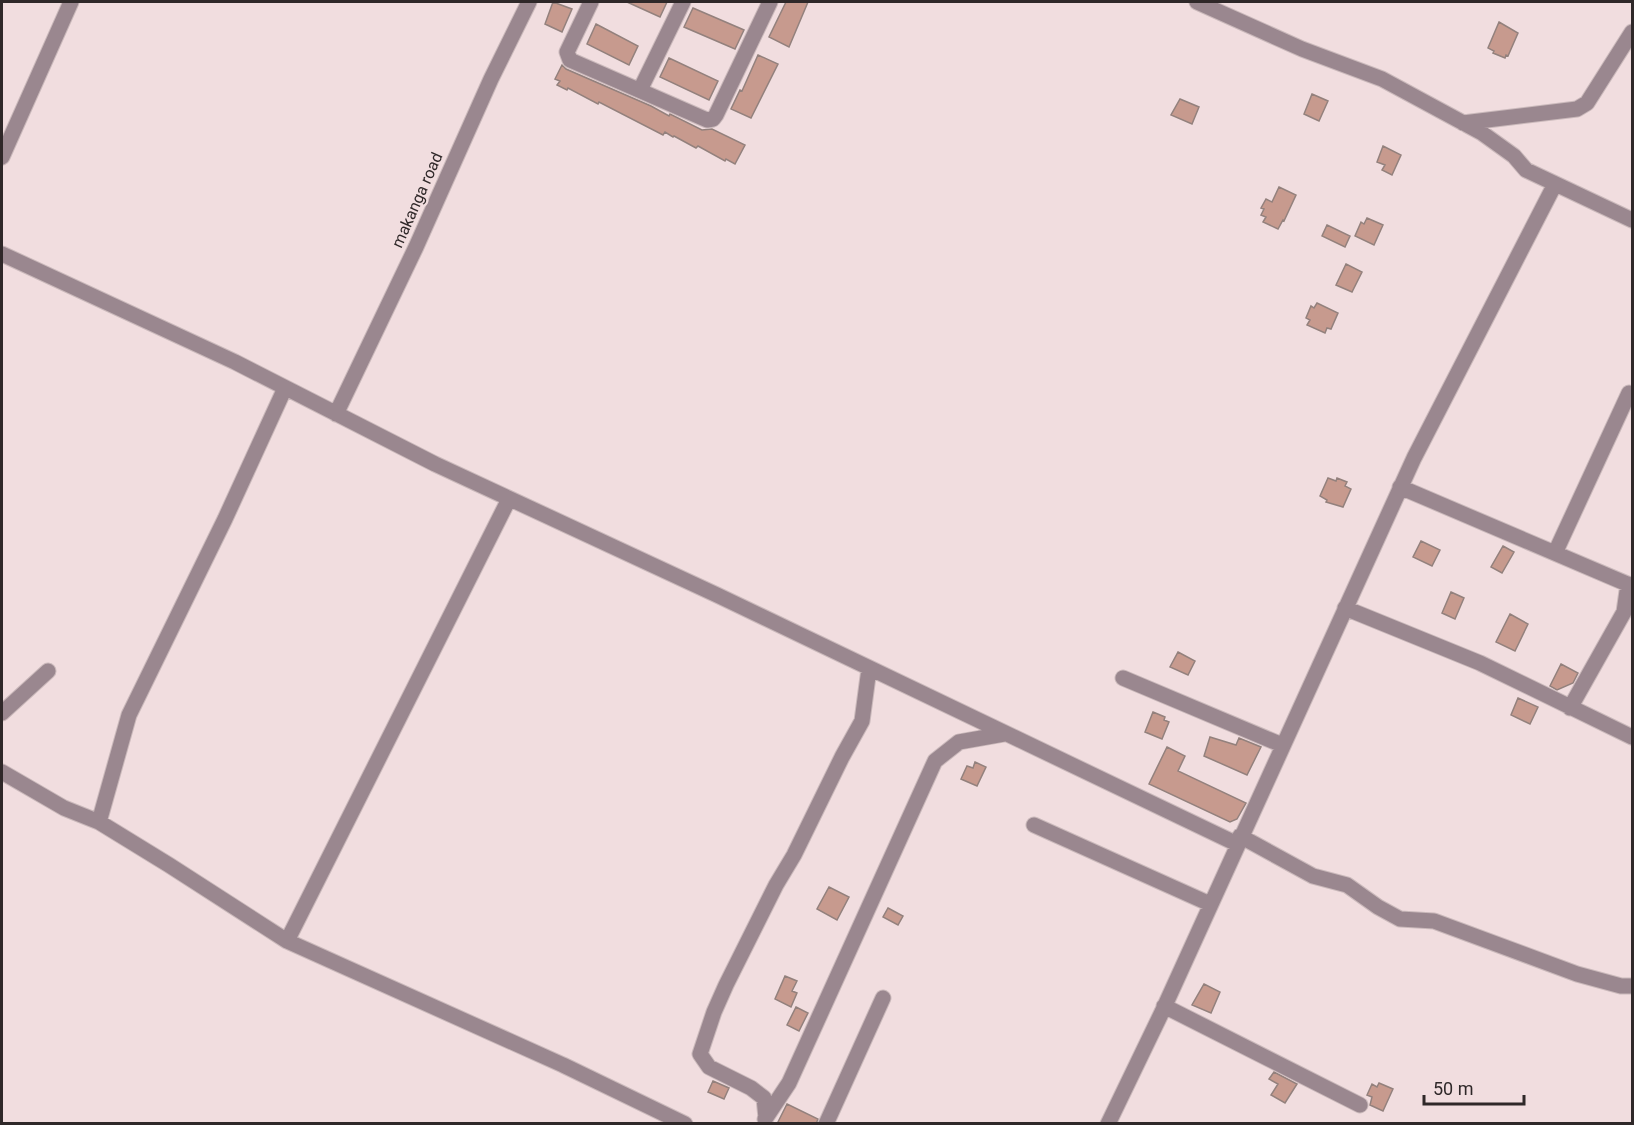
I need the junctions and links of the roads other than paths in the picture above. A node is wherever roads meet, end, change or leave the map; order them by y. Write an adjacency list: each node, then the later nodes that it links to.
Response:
1 (71, 2): 10 (street)
2 (529, 2): 16 (street, makanga road)
3 (591, 2): 8 (street)
4 (683, 2): 8 (street)
5 (770, 2): 8 (street)
6 (1197, 2): 9 (street)
7 (1632, 32): 9 (street)
8 (640, 90)
9 (1463, 123): 11 (street)
10 (2, 157)
11 (1555, 184): 12 (street); 17 (street)
12 (1632, 220)
13 (2, 254): 14 (street)
14 (285, 388): 16 (street); 31 (street)
15 (1629, 393): 19 (street)
16 (336, 414): 18 (street)
17 (1400, 487): 19 (street); 21 (street)
18 (509, 499): 22 (street); 35 (street)
19 (1555, 553): 20 (street)
20 (1630, 585): 25 (street)
21 (1345, 608): 25 (street); 29 (street)
22 (869, 669): 27 (street); 41 (street)
23 (48, 671): 26 (street)
24 (1123, 678): 29 (street)
25 (1570, 708): 28 (street)
26 (2, 713)
27 (1004, 734): 33 (street); 41 (street)
28 (1632, 737)
29 (1282, 745): 33 (street)
30 (2, 772): 31 (street)
31 (99, 822): 35 (street)
32 (1034, 825): 34 (street)
33 (1239, 840): 34 (street); 36 (street)
34 (1210, 904): 38 (street)
35 (287, 941): 40 (street)
36 (1632, 986)
37 (883, 998): 43 (street)
38 (1164, 1006): 39 (street); 44 (street)
39 (1360, 1105)
40 (658, 1118): 42 (street)
41 (764, 1121)
42 (685, 1124)
43 (826, 1124)
44 (1108, 1124)

